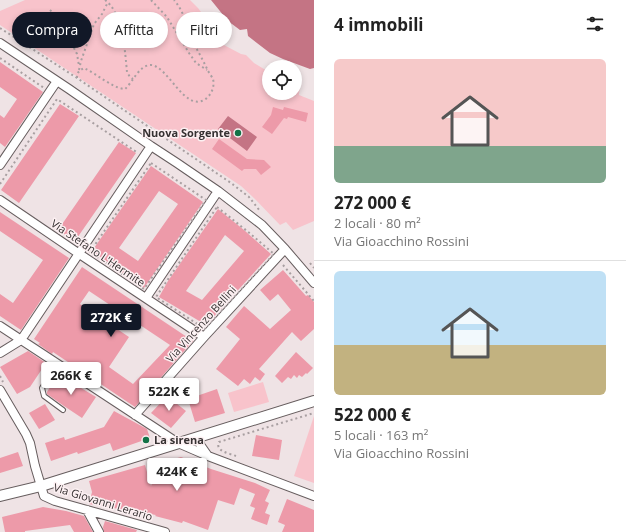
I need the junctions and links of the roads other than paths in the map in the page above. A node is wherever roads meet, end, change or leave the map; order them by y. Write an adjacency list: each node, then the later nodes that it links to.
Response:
1 (0, 43): 2 (street)
2 (57, 81): 3 (street); 4 (street)
3 (151, 146): 5 (street); 8 (street)
4 (0, 165)
5 (218, 191): 7 (street); 10 (street)
6 (0, 200): 8 (street, Via Stefano L'Hermite)
7 (285, 249): 9 (street); 12 (street, Via Vincenzo Bellini)
8 (78, 253): 10 (street, Via Stefano L'Hermite); 13 (street)
9 (314, 283)
10 (146, 298): 12 (street, Via Stefano L'Hermite)
11 (0, 326): 13 (street)
12 (204, 337): 19 (street, Via Vincenzo Bellini)
13 (21, 340): 14 (street); 15 (street)
14 (0, 353)
15 (58, 364): 18 (lane); 19 (street)
16 (0, 390): 23 (street)
17 (314, 401): 20 (street)
18 (63, 410)
19 (135, 415): 21 (street)
20 (197, 438): 21 (street); 22 (street)
21 (178, 443): 22 (street); 23 (street)
22 (208, 456): 25 (street)
23 (41, 486): 24 (street); 26 (street, Via Giovanni Lerario)
24 (1, 496)
25 (314, 496)
26 (87, 510): 27 (street); 28 (street, Via Giovanni Lerario)
27 (99, 532)
28 (165, 532)

